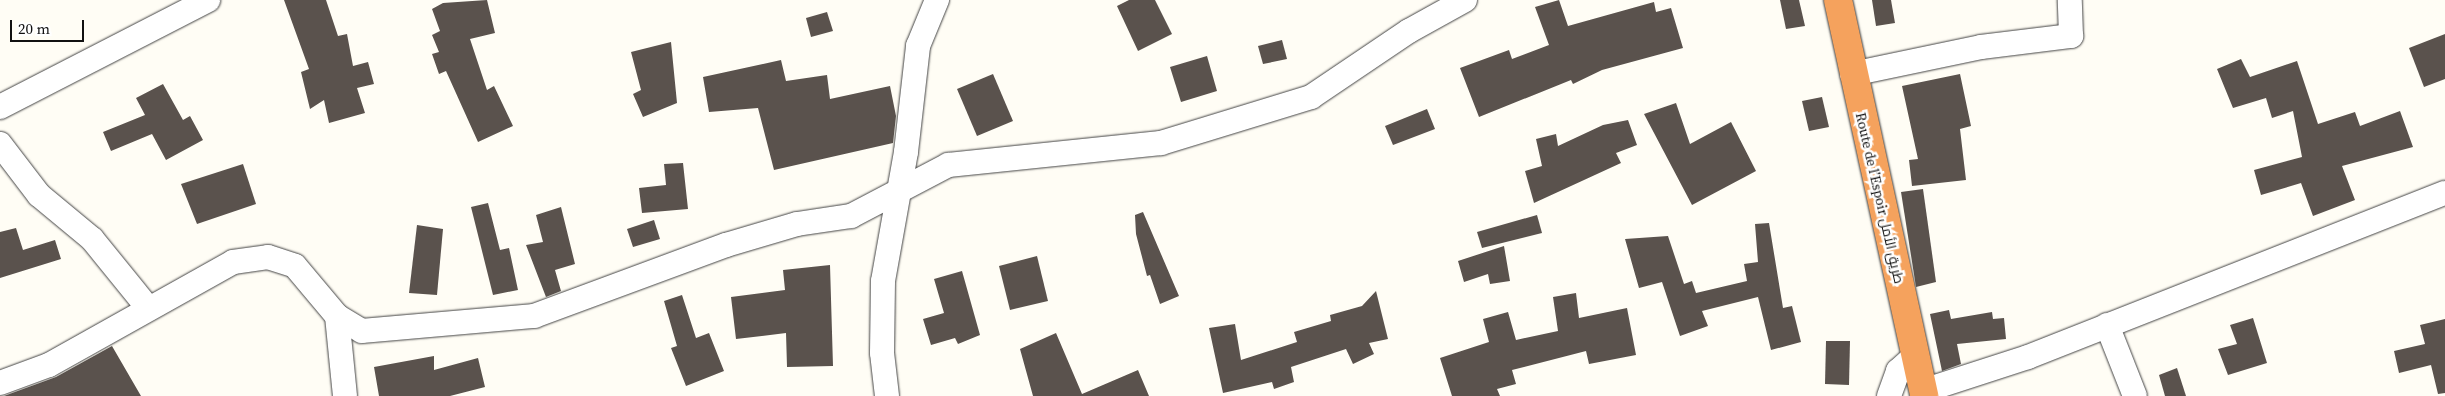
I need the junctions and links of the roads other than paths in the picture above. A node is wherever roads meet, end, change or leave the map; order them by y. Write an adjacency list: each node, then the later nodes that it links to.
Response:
1 (208, 0): 7 (street)
2 (937, 0): 9 (street)
3 (1465, 0): 9 (street)
4 (1838, 0): 6 (highway, Route de l’Espoir طريق الأمل)
5 (2070, 0): 6 (street)
6 (1852, 74): 14 (highway, Route de l’Espoir طريق الأمل)
7 (0, 107)
8 (0, 144): 11 (street)
9 (900, 193): 12 (street); 18 (street)
10 (2445, 193): 13 (street)
11 (148, 308): 12 (street); 15 (street)
12 (337, 316): 17 (street)
13 (2107, 325): 16 (street); 20 (street)
14 (1916, 355): 16 (highway, Route de l’Espoir طريق الأمل); 19 (street)
15 (0, 383)
16 (1923, 394)
17 (345, 396)
18 (888, 396)
19 (1889, 396)
20 (2135, 396)

